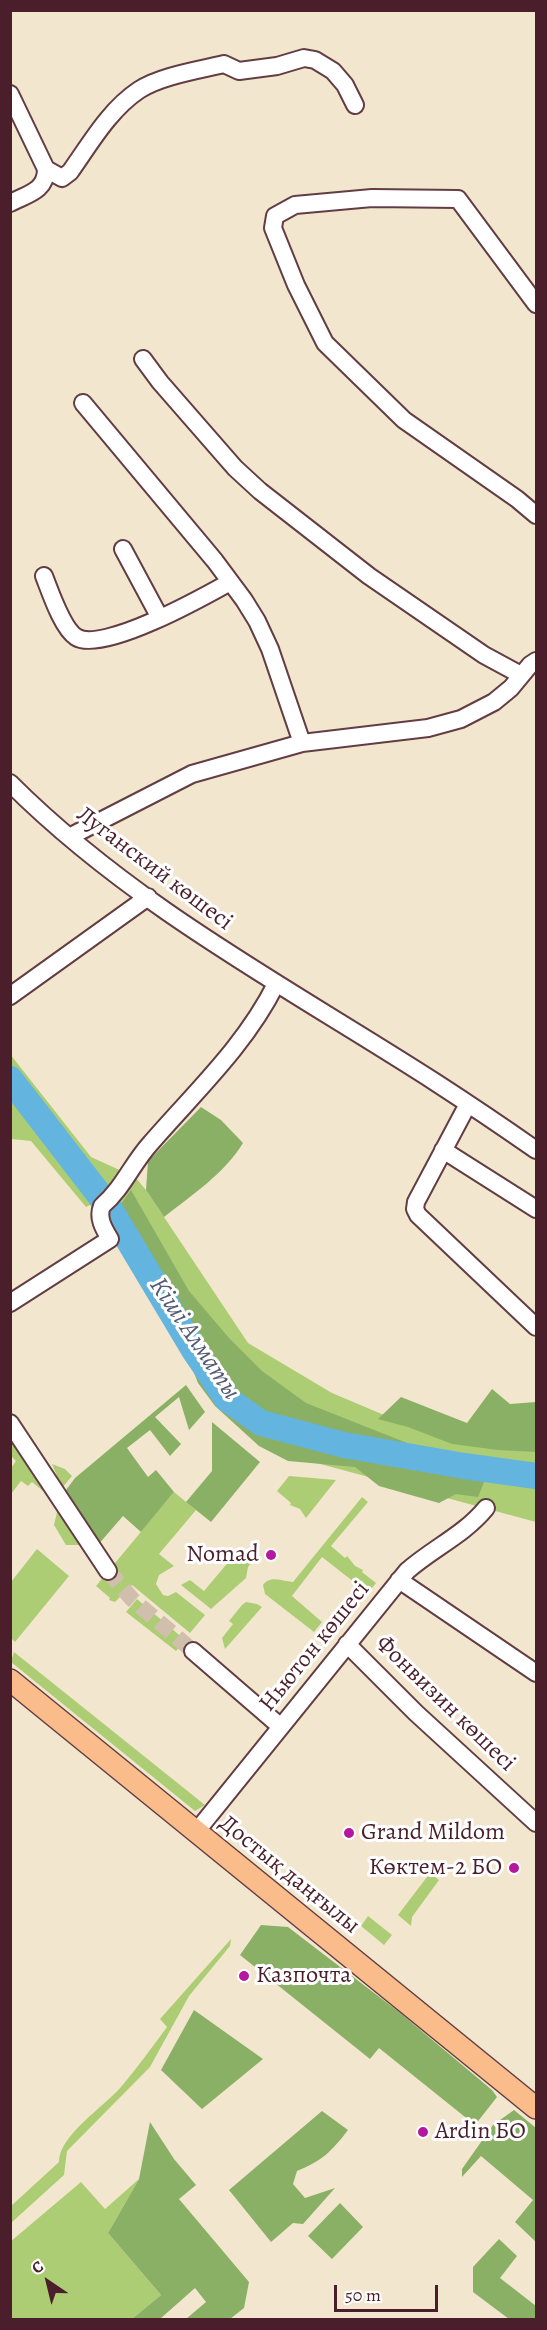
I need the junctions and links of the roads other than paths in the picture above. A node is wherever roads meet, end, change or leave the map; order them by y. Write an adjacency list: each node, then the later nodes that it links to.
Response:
1 (10, 94): 3 (street)
2 (355, 105): 3 (street)
3 (46, 169): 4 (street)
4 (10, 203)
5 (537, 304): 8 (street)
6 (143, 359): 14 (street)
7 (83, 403): 11 (street)
8 (537, 515)
9 (123, 549): 12 (street)
10 (44, 576): 12 (street)
11 (230, 582): 12 (street); 15 (street)
12 (160, 618)
13 (537, 662): 14 (street)
14 (521, 675): 15 (street)
15 (302, 743): 17 (street)
16 (10, 783): 17 (street, Луганский көшесі)
17 (69, 837): 18 (street, Луганский көшесі)
18 (148, 897): 19 (street, Луганский көшесі); 20 (street)
19 (276, 984): 21 (street, Луганский көшесі); 25 (street)
20 (10, 996)
21 (468, 1104): 22 (street); 23 (street, Луганский көшесі)
22 (443, 1150): 24 (street); 26 (street)
23 (537, 1150)
24 (537, 1209)
25 (10, 1304)
26 (536, 1324)
27 (10, 1423): 29 (street)
28 (486, 1509): 30 (street, Ньютон көшесі)
29 (108, 1571)
30 (399, 1580): 31 (street, Ньютон көшесі); 33 (street)
31 (347, 1644): 35 (street, Ньютон көшесі); 36 (street, Фонвизин көшесі)
32 (193, 1651): 35 (street)
33 (537, 1673)
34 (10, 1680): 37 (main road, Достық даңғылы)
35 (281, 1727): 37 (street, Ньютон көшесі)
36 (537, 1823)
37 (196, 1832): 38 (main road, Достық даңғылы)
38 (537, 2108)

